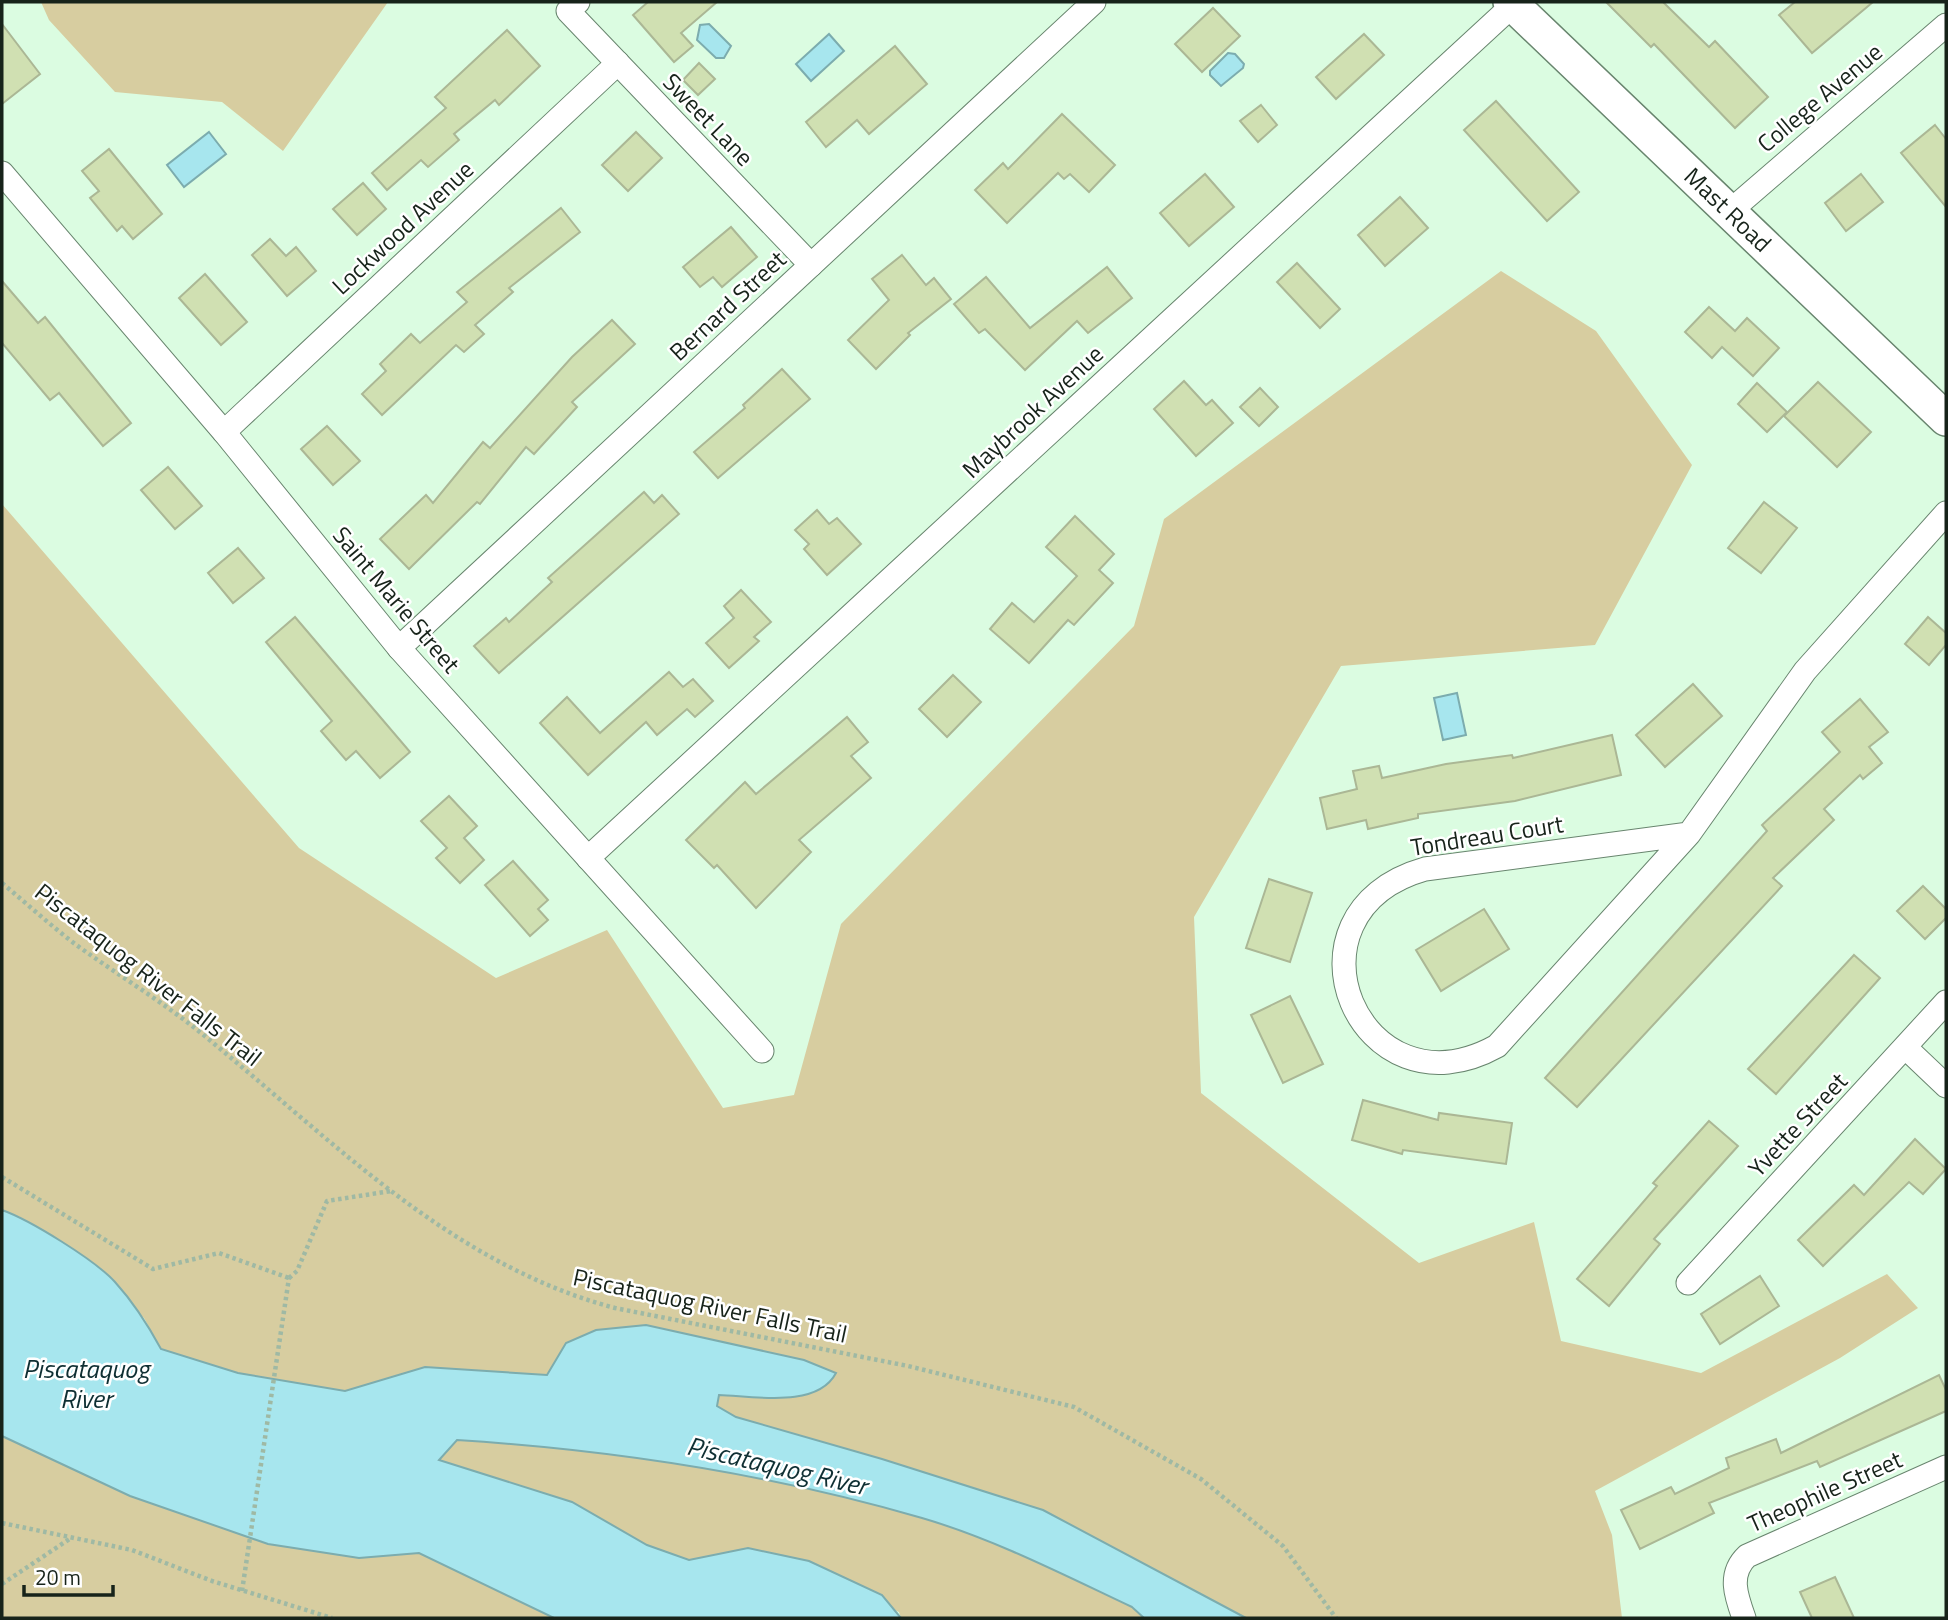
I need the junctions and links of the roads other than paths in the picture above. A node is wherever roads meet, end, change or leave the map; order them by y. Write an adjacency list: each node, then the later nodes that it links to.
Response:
1 (1094, 2): 8 (street, Bernard Street)
2 (1511, 3): 7 (main road, Mast Road); 14 (street, Maybrook Avenue)
3 (573, 6): 5 (street, Sweet Lane)
4 (1946, 25): 7 (street, College Avenue)
5 (618, 63): 8 (street, Sweet Lane); 10 (street, Lockwood Avenue)
6 (2, 173): 10 (street, Saint Marie Street)
7 (1729, 212): 9 (main road, Mast Road)
8 (811, 265): 12 (street, Bernard Street)
9 (1946, 419)
10 (224, 432): 12 (street, Saint Marie Street)
11 (1946, 513): 13 (street, Tondreau Court)
12 (398, 648): 14 (street, Saint Marie Street)
13 (1689, 834): 13 (street, Tondreau Court)
14 (588, 858): 17 (street, Saint Marie Street)
15 (1946, 1002): 16 (street, Yvette Street)
16 (1906, 1048): 18 (street); 19 (street, Yvette Street)
17 (761, 1051)
18 (1946, 1086)
19 (1688, 1283)
20 (1946, 1467): 21 (street, Theophile Street)
21 (1744, 1618)

